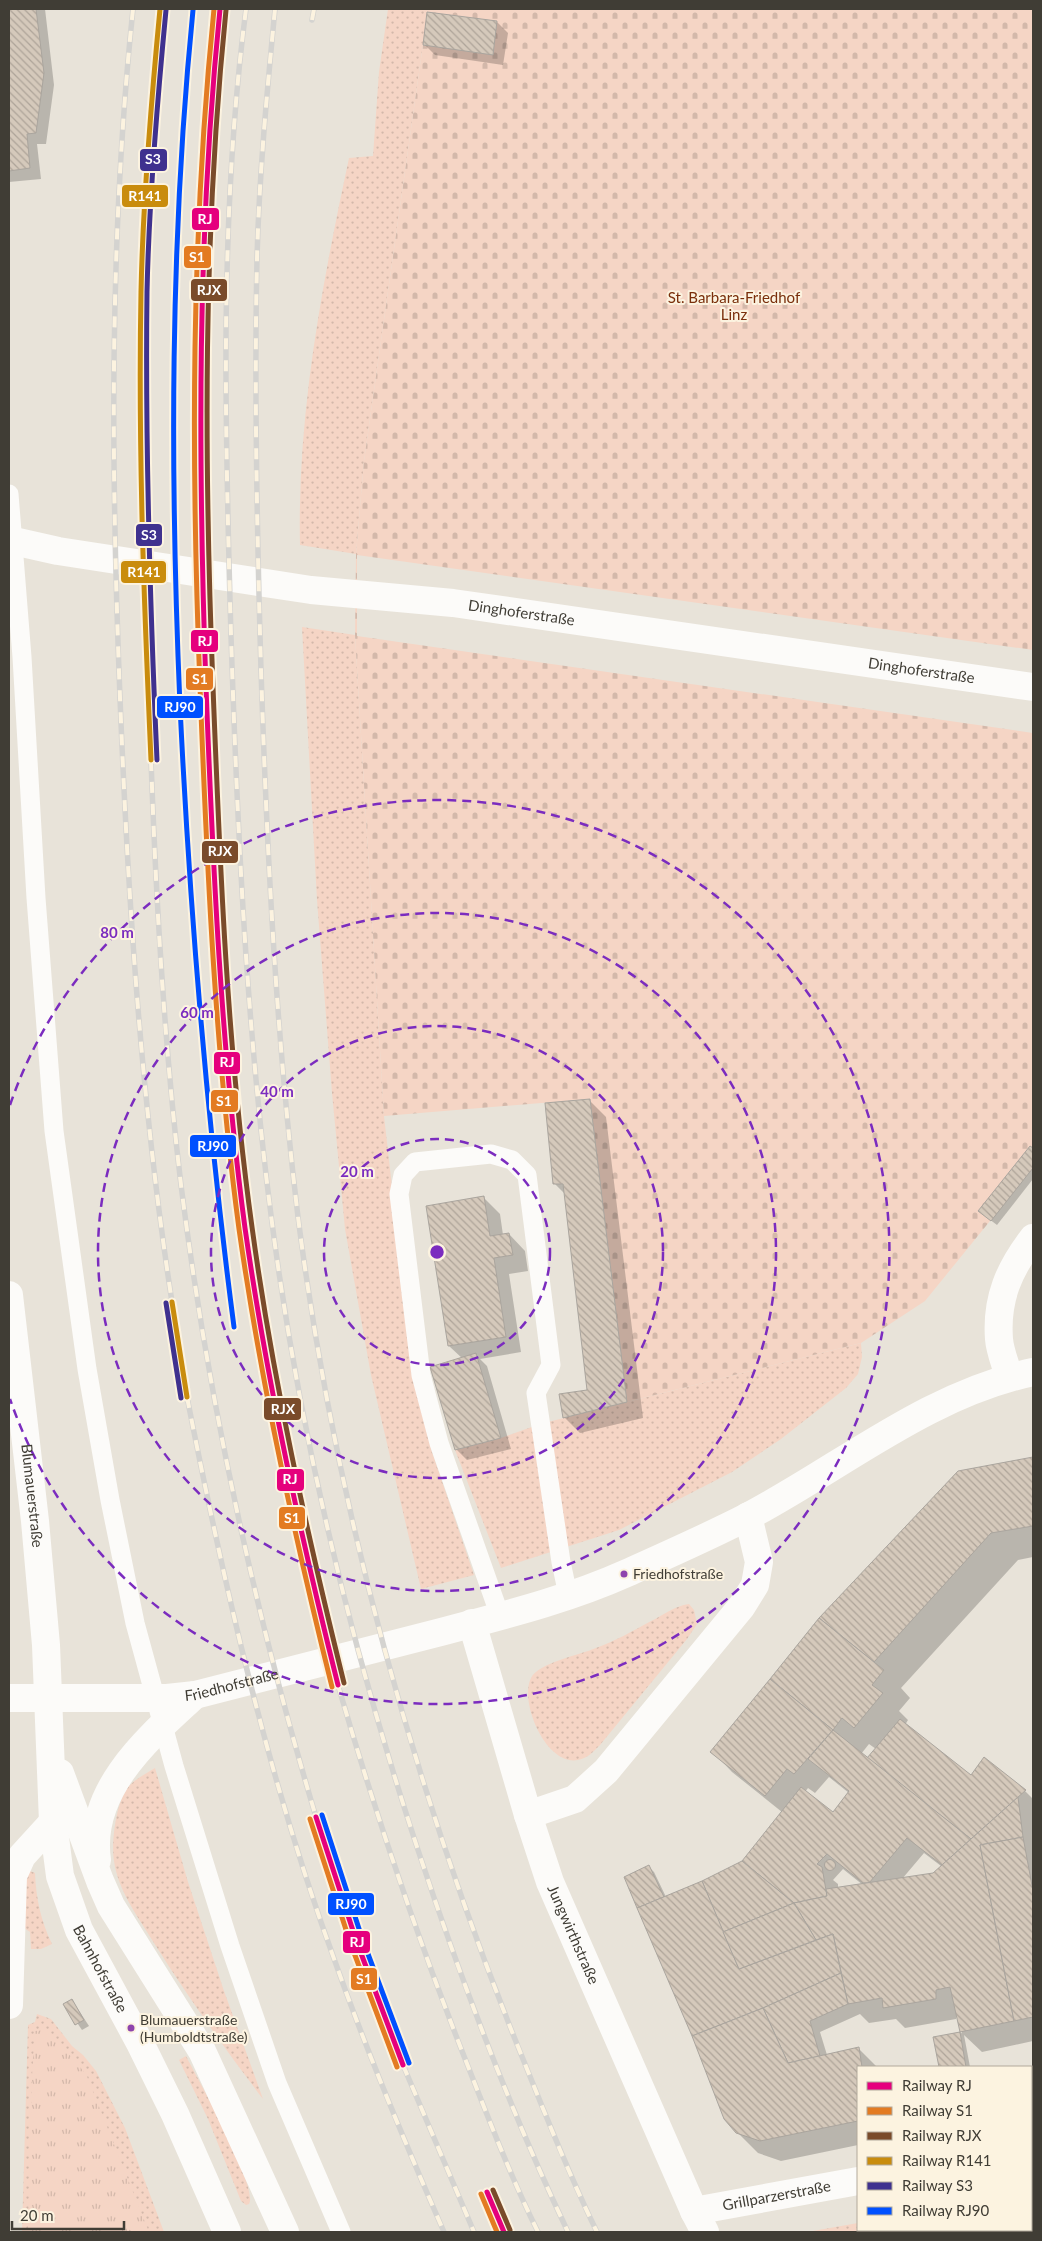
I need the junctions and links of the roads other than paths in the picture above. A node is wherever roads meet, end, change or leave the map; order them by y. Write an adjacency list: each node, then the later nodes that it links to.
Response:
1 (9, 494): 23 (lane)
2 (9, 540): 3 (main road, Dinghoferstraße)
3 (1033, 687)
4 (1033, 1238): 6 (main road, Friedhofstraße)
5 (9, 1295): 13 (main road, Blumauerstraße)
6 (1021, 1374): 7 (main road, Friedhofstraße)
7 (748, 1516): 8 (main road, Friedhofstraße); 15 (main road)
8 (568, 1595): 9 (main road, Friedhofstraße); 9 (lane)
9 (500, 1616): 10 (main road, Friedhofstraße)
10 (472, 1623): 11 (main road, Friedhofstraße); 15 (main road, Jungwirthstraße)
11 (195, 1695): 13 (main road, Friedhofstraße); 17 (main road, Bahnhofstraße)
12 (9, 1698): 13 (main road, Friedhofstraße)
13 (48, 1698): 14 (main road, Bahnhofstraße)
14 (50, 1746): 16 (main road, Bahnhofstraße); 17 (main road, Bahnhofstraße)
15 (528, 1815): 20 (main road, Jungwirthstraße)
16 (53, 1822): 18 (main road); 21 (main road, Bahnhofstraße)
17 (100, 1881): 22 (main road, Bahnhofstraße)
18 (9, 2005)
19 (857, 2181): 20 (main road, Grillparzerstraße)
20 (700, 2221)
21 (226, 2232)
22 (285, 2232)
23 (341, 2232)

